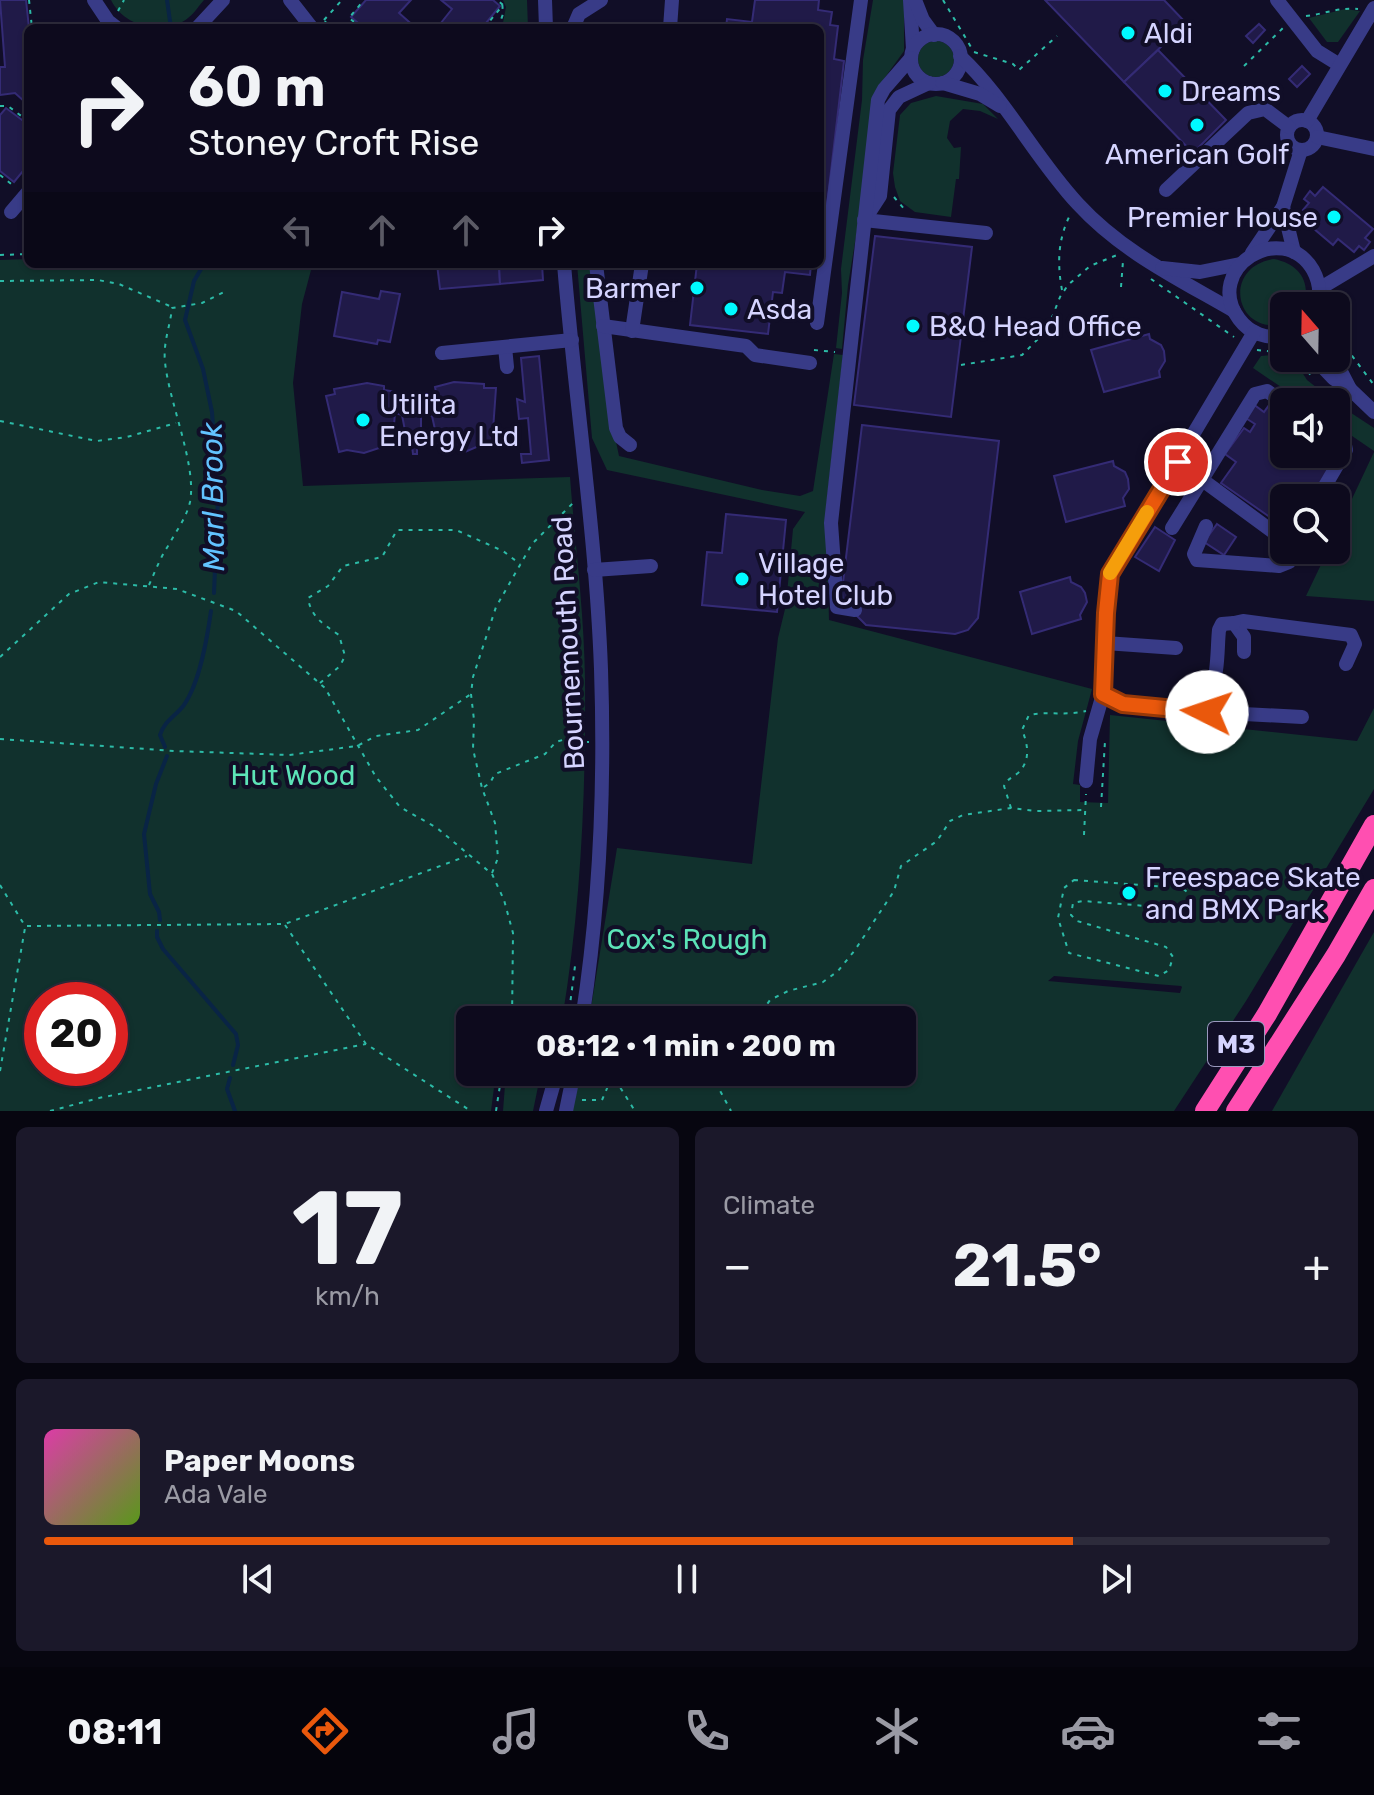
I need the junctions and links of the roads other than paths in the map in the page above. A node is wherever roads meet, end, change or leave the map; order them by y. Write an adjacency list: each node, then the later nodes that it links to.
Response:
1 (94, 0): 12 (street)
2 (223, 0): 13 (street)
3 (283, 0): 10 (street)
4 (545, 0): 15 (street)
5 (599, 0): 16 (street)
6 (672, 0): 17 (street)
7 (861, 0): 49 (street)
8 (912, 0): 18 (street); 19 (street)
9 (1277, 0): 21 (street)
10 (294, 6): 14 (street)
11 (1372, 11): 21 (street)
12 (112, 24)
13 (201, 24)
14 (317, 24)
15 (546, 24)
16 (575, 24)
17 (670, 24)
18 (934, 35): 19 (street); 20 (street)
19 (912, 54): 22 (street); 35 (street)
20 (967, 54): 22 (street); 23 (street)
21 (1338, 64): 24 (street)
22 (936, 83): 23 (street); 35 (street)
23 (1003, 109): 45 (street)
24 (1307, 121): 25 (street); 26 (street)
25 (1289, 127): 28 (street); 31 (street)
26 (1317, 137): 27 (street); 28 (street)
27 (1374, 149)
28 (1301, 150): 33 (street)
29 (1374, 157): 30 (street)
30 (1373, 163)
31 (1166, 190)
32 (24, 196): 34 (street)
33 (1283, 207): 37 (street); 39 (street)
34 (11, 212)
35 (864, 220): 36 (street); 73 (street)
36 (986, 233)
37 (1294, 252): 39 (street); 40 (street)
38 (1374, 256): 44 (street)
39 (1245, 260): 45 (street); 48 (street)
40 (1311, 266): 44 (street); 46 (street)
41 (564, 268): 54 (street, Bournemouth Road)
42 (596, 268): 50 (street)
43 (641, 268): 51 (street)
44 (1350, 268): 46 (street)
45 (1151, 272): 48 (street)
46 (1319, 289): 47 (street)
47 (1319, 292)
48 (1234, 311): 53 (street)
49 (817, 323)
50 (603, 326): 51 (street); 64 (street)
51 (632, 331): 57 (street)
52 (1270, 336): 53 (street)
53 (1251, 338): 65 (street)
54 (572, 340): 55 (street); 72 (street, Bournemouth Road)
55 (505, 347): 56 (street); 58 (street)
56 (442, 353)
57 (811, 356)
58 (507, 367)
59 (1327, 372): 60 (street)
60 (1348, 388)
61 (1350, 389): 63 (street)
62 (1270, 393): 66 (street)
63 (1374, 412)
64 (630, 445)
65 (1178, 462): 66 (street); 75 (street)
66 (1202, 479): 68 (street); 69 (street)
67 (1206, 526): 70 (street)
68 (1172, 528)
69 (1270, 530)
70 (1284, 564)
71 (651, 566): 72 (street)
72 (594, 570): 86 (street, Bournemouth Road)
73 (855, 610)
74 (1234, 623): 77 (street); 78 (street); 80 (street)
75 (1105, 643): 76 (street); 79 (street)
76 (1176, 648)
77 (1244, 652)
78 (1346, 664)
79 (1103, 694): 80 (street); 82 (street)
80 (1175, 710): 81 (street)
81 (1302, 717)
82 (1086, 781)
83 (1374, 825): 85 (highway, M3)
84 (1374, 889): 91 (highway, M3)
85 (1287, 980): 89 (highway, M3); 90 (highway, M3)
86 (584, 1006)
87 (553, 1086): 88 (street)
88 (546, 1111)
89 (1190, 1111)
90 (1205, 1111)
91 (1236, 1111)

